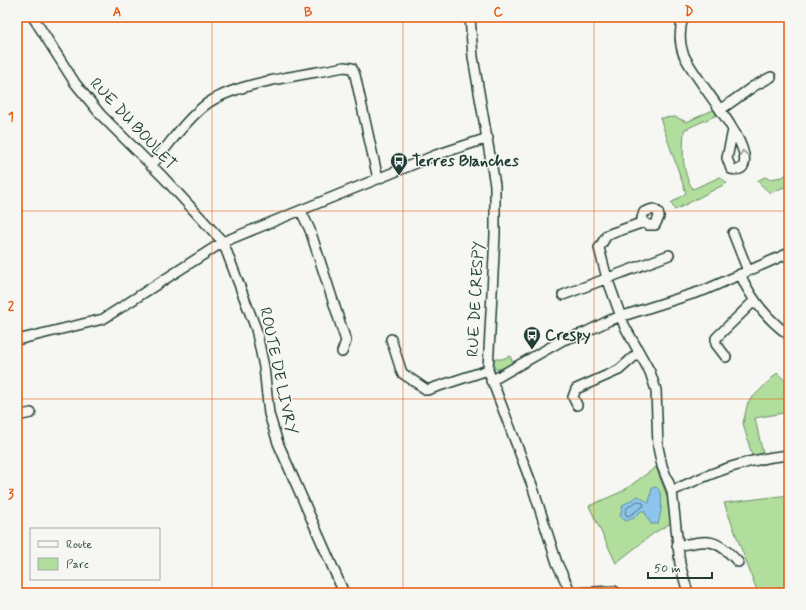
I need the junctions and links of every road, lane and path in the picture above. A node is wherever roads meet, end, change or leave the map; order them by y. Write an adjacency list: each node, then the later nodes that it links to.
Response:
1 (33, 17): 8 (street, RUE DU BOULET)
2 (470, 17): 7 (street, RUE DE CRESPY)
3 (683, 17): 5 (street)
4 (771, 77): 5 (street)
5 (720, 110): 6 (street)
6 (733, 130)
7 (488, 138): 9 (street); 27 (street, RUE DE CRESPY)
8 (151, 166): 9 (street); 13 (street, RUE DU BOULET)
9 (378, 179): 10 (street)
10 (301, 211): 13 (street); 24 (street)
11 (644, 222): 17 (street)
12 (733, 233): 16 (street)
13 (223, 242): 23 (street); 36 (street, ROUTE DE LIVRY)
14 (789, 253): 16 (street)
15 (669, 255): 17 (street)
16 (744, 273): 19 (street); 20 (street)
17 (607, 278): 18 (street); 20 (street)
18 (564, 295)
19 (754, 301): 21 (street); 26 (street)
20 (621, 316): 25 (street); 28 (street)
21 (789, 335)
22 (391, 339): 27 (street)
23 (17, 340)
24 (342, 352)
25 (638, 353): 29 (street); 33 (street)
26 (726, 357)
27 (488, 370): 28 (street, RUE DE CRESPY)
28 (491, 382): 37 (street, RUE DE CRESPY)
29 (577, 405)
30 (31, 413): 31 (street)
31 (17, 416)
32 (789, 455): 33 (street)
33 (672, 491): 34 (street)
34 (678, 546): 35 (street); 40 (street)
35 (738, 562)
36 (344, 593)
37 (572, 593)
38 (576, 593): 39 (street)
39 (617, 593)
40 (688, 593)

